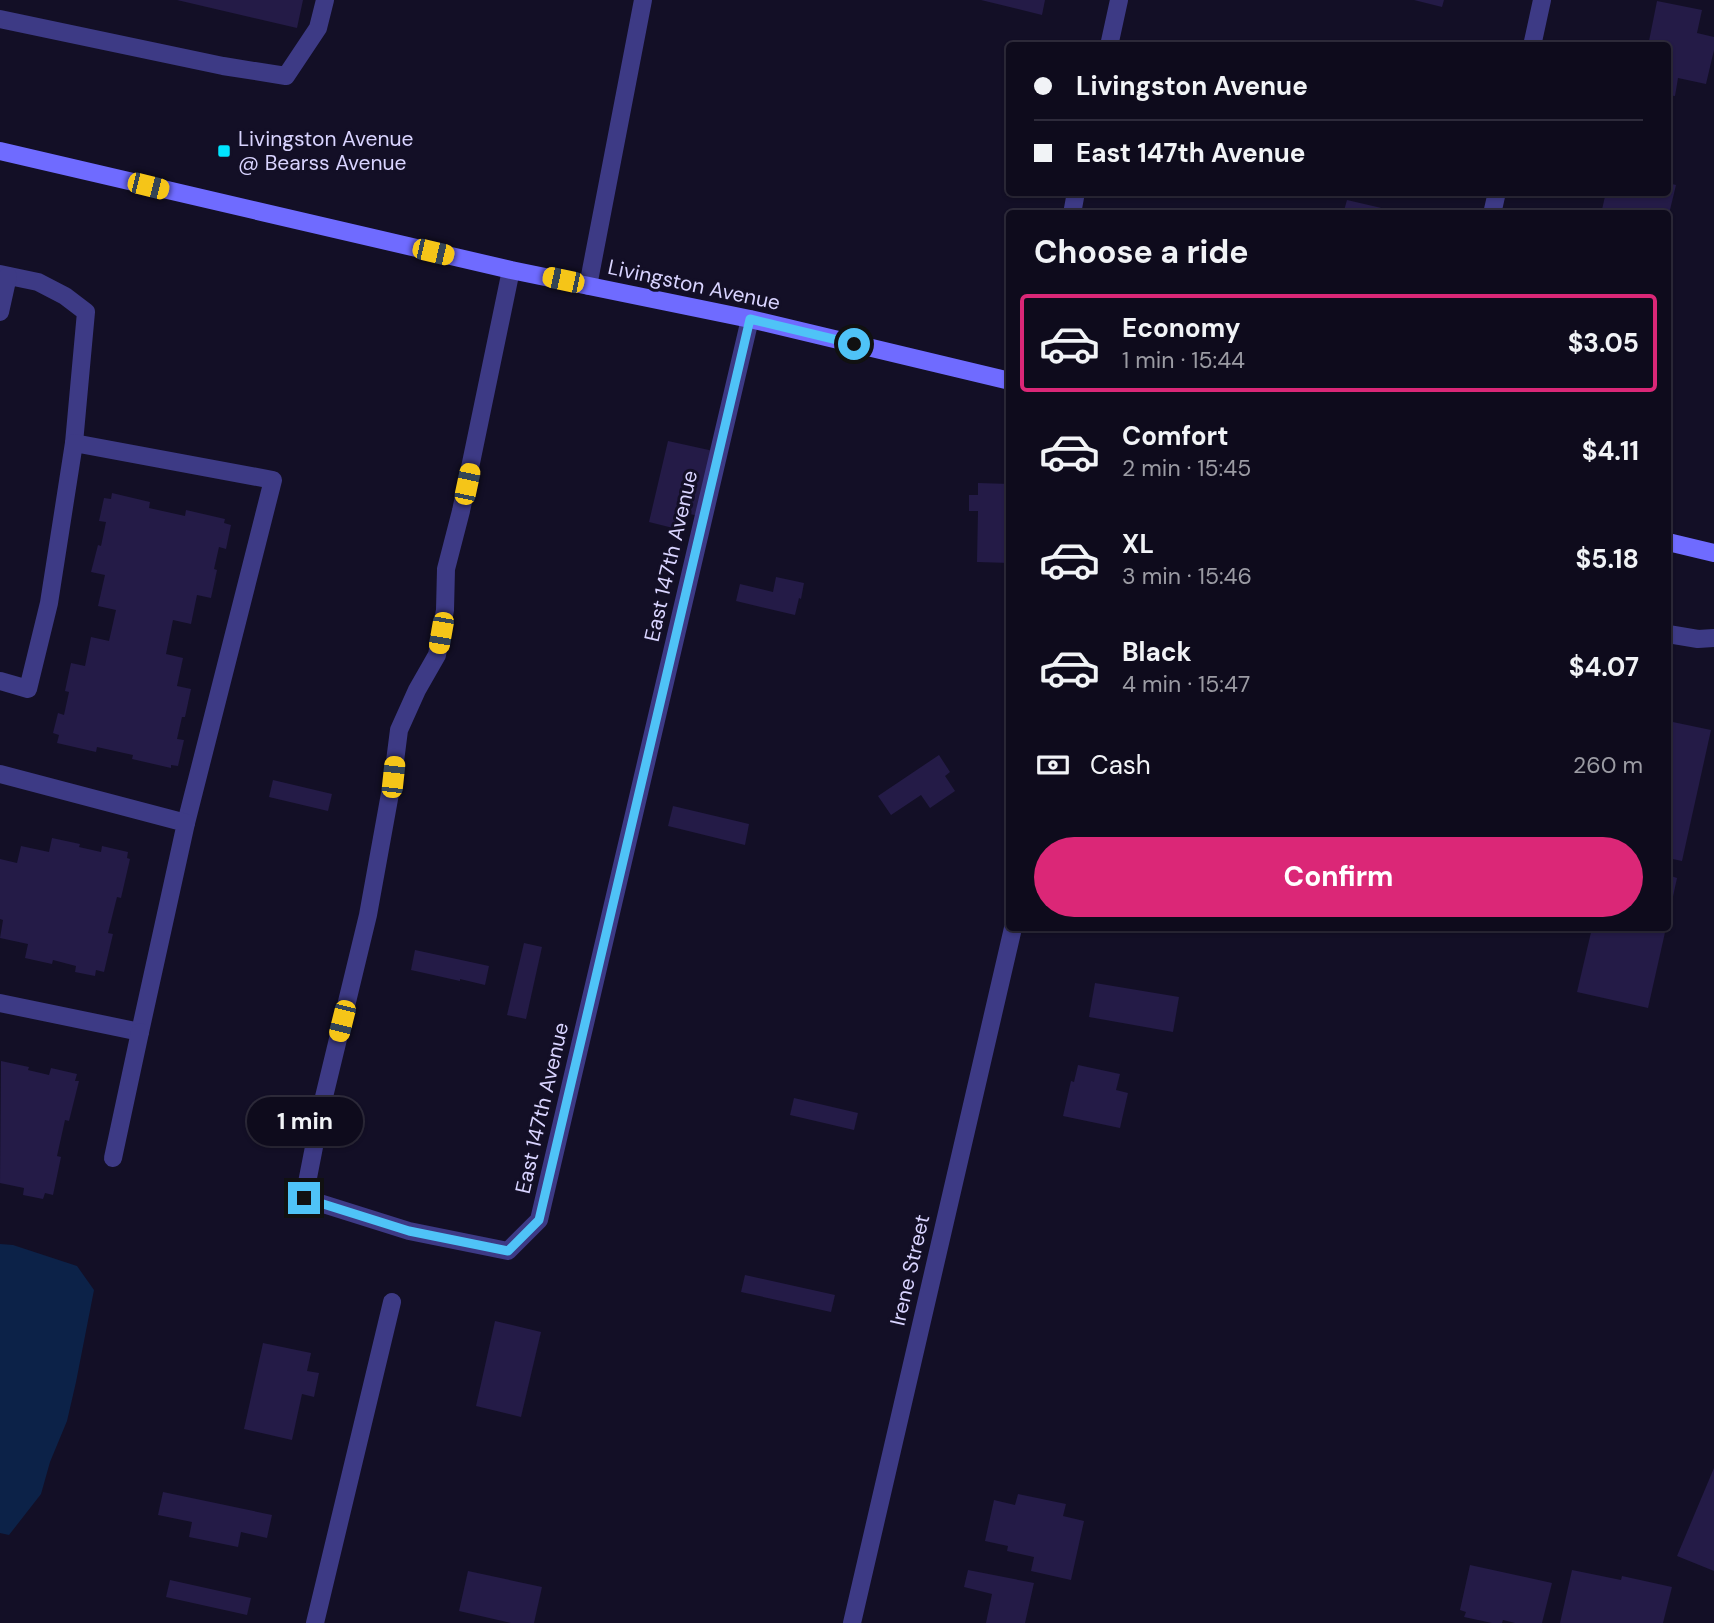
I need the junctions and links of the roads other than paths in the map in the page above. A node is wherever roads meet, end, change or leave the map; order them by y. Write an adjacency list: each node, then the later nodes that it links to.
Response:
1 (325, 0): 5 (street)
2 (643, 0): 11 (street)
3 (1119, 0): 6 (street)
4 (1542, 0): 7 (street)
5 (0, 19)
6 (1109, 42)
7 (1533, 42)
8 (0, 151): 9 (street, Livingston Avenue)
9 (511, 270): 11 (street, Livingston Avenue); 13 (street, East 147th Avenue)
10 (4, 275): 12 (street); 15 (street)
11 (588, 286): 13 (street, Livingston Avenue)
12 (0, 312)
13 (750, 319): 14 (street, Livingston Avenue)
14 (1006, 380)
15 (74, 443): 20 (street); 22 (street)
16 (1671, 543): 17 (street)
17 (1714, 553)
18 (1671, 634): 19 (street)
19 (1714, 638)
20 (0, 681)
21 (0, 774): 22 (street)
22 (186, 823): 25 (street)
23 (1012, 931): 29 (street, Irene Street)
24 (0, 1003): 25 (street)
25 (140, 1032): 26 (street)
26 (113, 1158)
27 (392, 1301): 28 (street)
28 (315, 1623)
29 (852, 1623)

